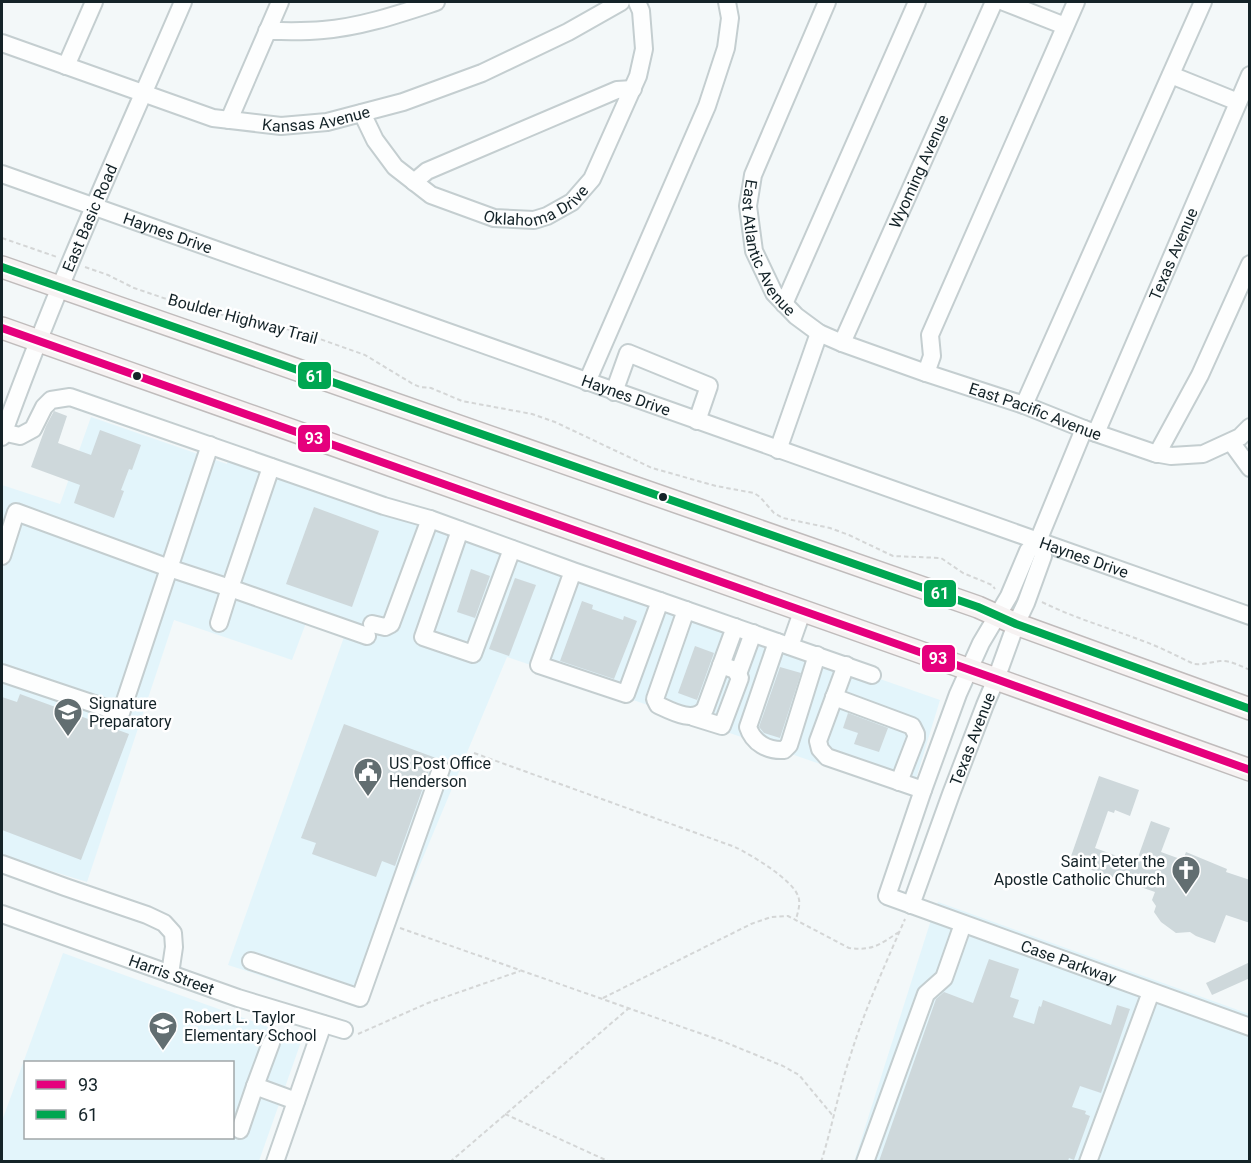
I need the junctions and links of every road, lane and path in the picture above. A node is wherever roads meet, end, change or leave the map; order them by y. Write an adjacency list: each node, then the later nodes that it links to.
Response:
1 (94, 2): 17 (street)
2 (183, 2): 21 (street, East Basic Road)
3 (280, 2): 15 (street)
4 (435, 2): 15 (street)
5 (621, 2): 23 (street, Kansas Avenue)
6 (637, 2): 20 (street, Oklahoma Drive)
7 (727, 2): 39 (street)
8 (827, 2): 33 (street, East Atlantic Avenue)
9 (917, 2): 33 (street)
10 (994, 2): 37 (street, Wyoming Avenue)
11 (1004, 2): 14 (street)
12 (1076, 2): 14 (street)
13 (1203, 2): 18 (street)
14 (1065, 27): 38 (street)
15 (267, 31): 24 (street)
16 (2, 44): 17 (street, Kansas Avenue)
17 (66, 66): 21 (street, Kansas Avenue)
18 (1171, 75): 22 (street); 41 (street)
19 (1250, 75): 22 (street, Texas Avenue)
20 (633, 89): 26 (street); 26 (street, Oklahoma Drive)
21 (143, 94): 24 (street, Kansas Avenue); 27 (street, East Basic Road)
22 (1238, 102): 44 (street, Texas Avenue)
23 (362, 113): 24 (street, Kansas Avenue); 26 (street, Oklahoma Drive)
24 (229, 120)
25 (2, 174): 27 (street, Haynes Drive)
26 (414, 182)
27 (94, 207): 29 (street, East Basic Road); 39 (street, Haynes Drive)
28 (2, 238): 29 (path, Boulder Highway Trail)
29 (71, 262): 32 (street, East Basic Road); 61 (path, Boulder Highway Trail)
30 (1250, 264): 49 (street)
31 (2, 267): 32 (main road)
32 (60, 288): 36 (street, East Basic Road); 67 (main road)
33 (784, 304): 35 (street, East Atlantic Avenue)
34 (2, 328): 36 (main road)
35 (819, 333): 37 (street, East Pacific Avenue); 48 (street, East Atlantic Avenue)
36 (38, 341): 45 (street, East Basic Road); 65 (main road)
37 (842, 343): 38 (street, East Pacific Avenue)
38 (926, 373): 41 (street, East Pacific Avenue)
39 (587, 382): 40 (street, Haynes Drive)
40 (614, 392): 42 (street, Haynes Drive); 42 (street)
41 (1024, 405): 44 (street, East Pacific Avenue)
42 (697, 421): 48 (street, Haynes Drive)
43 (1250, 427): 46 (street, East Pacific Avenue)
44 (1090, 431): 49 (street, East Pacific Avenue); 55 (street, Texas Avenue)
45 (2, 434): 47 (street)
46 (1231, 442): 49 (street, East Pacific Avenue); 51 (street)
47 (210, 445): 50 (street); 58 (street)
48 (778, 450): 55 (street, Haynes Drive)
49 (1157, 454)
50 (271, 467): 53 (street); 60 (street)
51 (1250, 468)
52 (9, 510): 57 (street); 58 (street)
53 (430, 519): 54 (street); 60 (street)
54 (460, 530): 56 (street); 56 (street)
55 (1038, 541): 61 (street, Texas Avenue); 63 (street, Texas Avenue); 66 (street, Haynes Drive)
56 (512, 549): 59 (street)
57 (2, 556)
58 (169, 568): 60 (street); 77 (street)
59 (573, 571): 62 (street); 62 (street)
60 (230, 588): 68 (street)
61 (1009, 596): 67 (street, Texas Avenue)
62 (660, 602): 64 (street)
63 (1026, 603): 67 (street, Texas Avenue); 75 (path)
64 (686, 610): 69 (street); 83 (street)
65 (802, 612): 71 (street); 76 (main road)
66 (1250, 616)
67 (1006, 619): 76 (street, Texas Avenue); 80 (street, Texas Avenue); 82 (main road)
68 (219, 623)
69 (735, 627): 70 (street); 73 (street)
70 (753, 633): 71 (street); 78 (street)
71 (784, 644): 72 (street); 72 (street)
72 (817, 656): 74 (street)
73 (721, 665): 78 (street); 83 (street)
74 (846, 665): 79 (street); 81 (street)
75 (1250, 670)
76 (969, 671): 80 (main road); 88 (street, Texas Avenue)
77 (2, 673)
78 (738, 674): 83 (street)
79 (872, 675)
80 (996, 679): 86 (main road); 91 (street, Texas Avenue)
81 (834, 697): 87 (street); 87 (street)
82 (1250, 710)
83 (693, 717)
84 (474, 753): 93 (path)
85 (441, 769): 97 (street)
86 (1250, 770)
87 (899, 782): 88 (street)
88 (922, 790): 90 (street, Texas Avenue)
89 (2, 864): 99 (street)
90 (887, 896): 91 (street, Case Parkway)
91 (911, 905): 94 (street, Case Parkway); 96 (path)
92 (2, 914): 99 (street, Harris Street)
93 (796, 920): 96 (path); 101 (path)
94 (963, 924): 100 (street, Case Parkway); 116 (street)
95 (400, 928): 98 (path)
96 (899, 932): 110 (path)
97 (251, 961)
98 (522, 970): 101 (path); 105 (path)
99 (170, 974): 103 (street, Harris Street)
100 (1150, 992): 104 (street, Case Parkway); 117 (street)
101 (602, 999): 102 (path)
102 (629, 1008): 109 (path); 110 (path)
103 (323, 1024): 105 (street, Harris Street); 108 (street)
104 (1250, 1028)
105 (344, 1030)
106 (271, 1042): 107 (street)
107 (255, 1086): 108 (street); 111 (street)
108 (296, 1101): 112 (street)
109 (505, 1114): 113 (path); 114 (path)
110 (834, 1117): 115 (path)
111 (240, 1130)
112 (275, 1161)
113 (450, 1161)
114 (610, 1161)
115 (821, 1161)
116 (865, 1161)
117 (1088, 1161)

